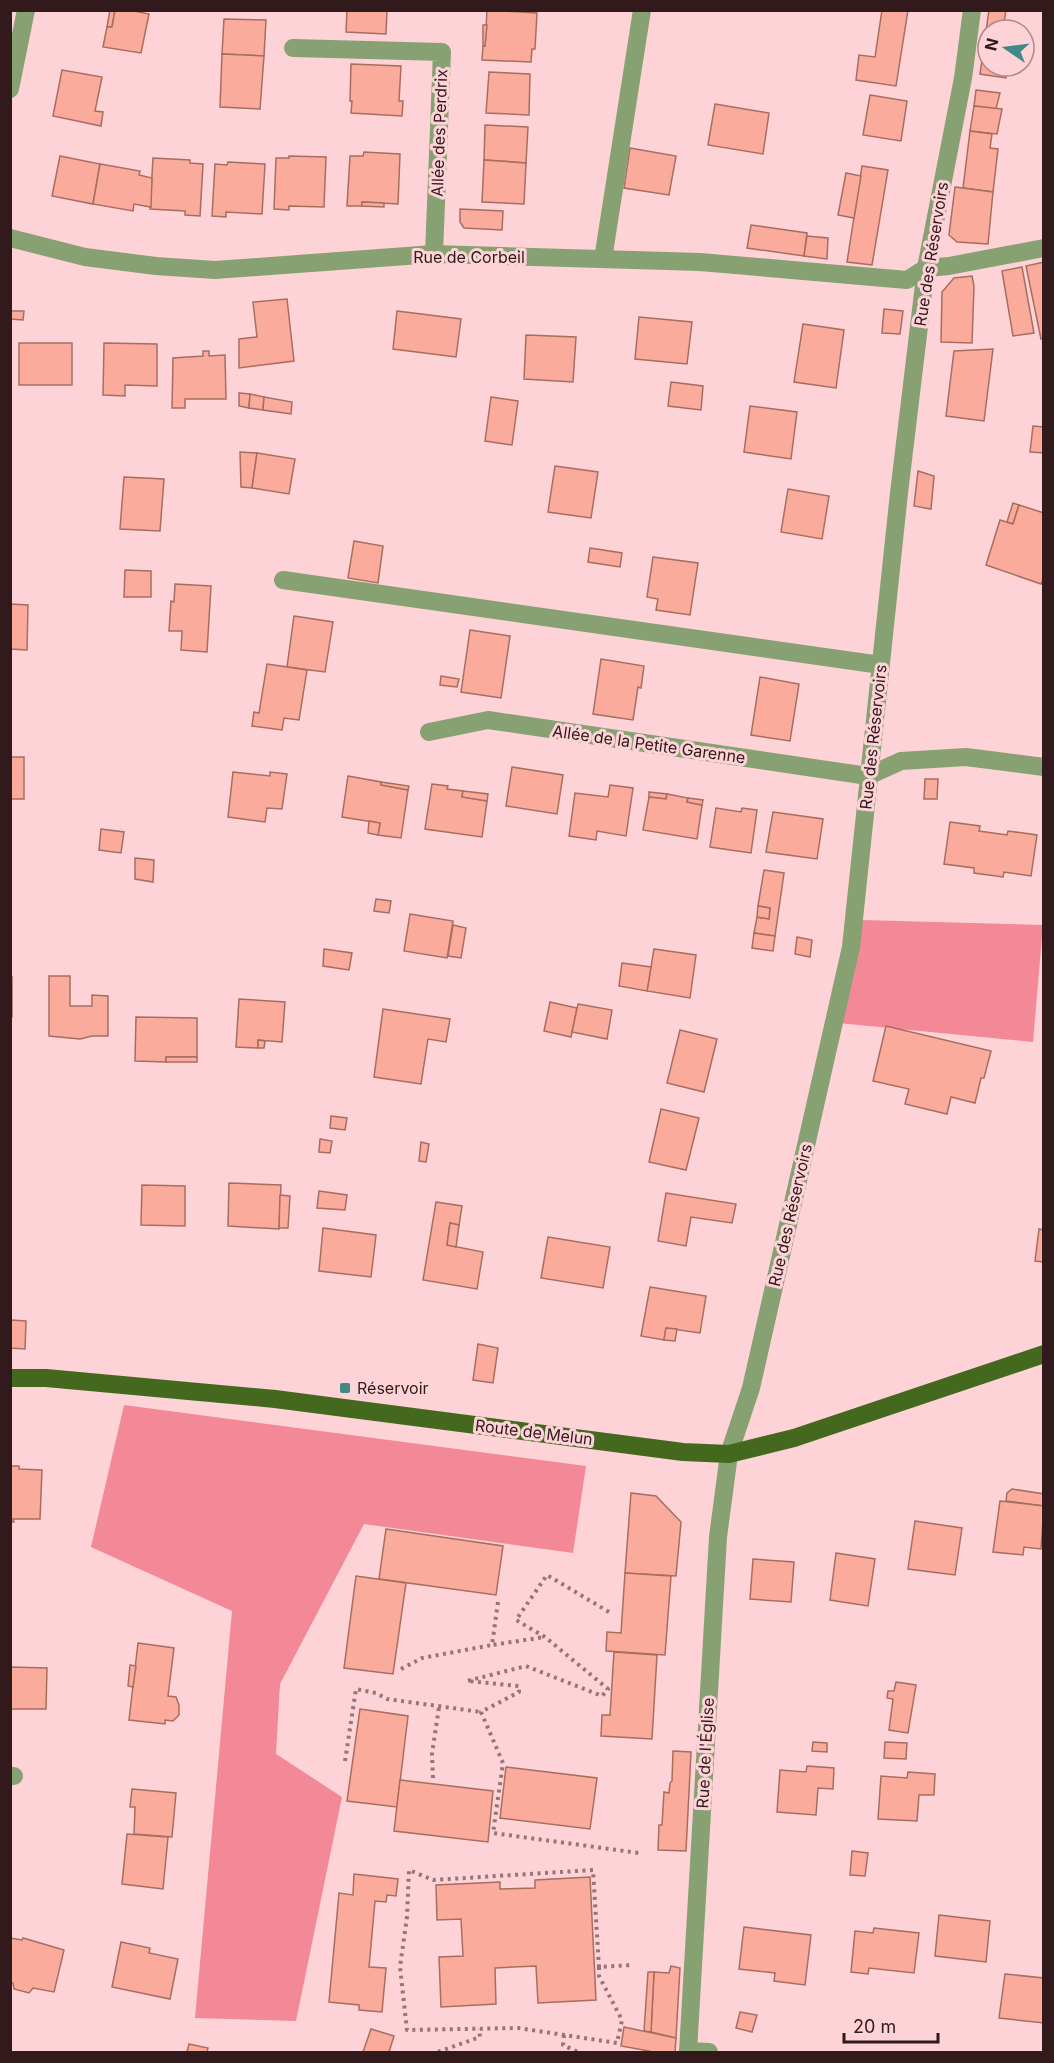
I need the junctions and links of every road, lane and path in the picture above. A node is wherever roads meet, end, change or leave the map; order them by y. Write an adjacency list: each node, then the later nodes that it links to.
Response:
1 (26, 10): 5 (street)
2 (642, 10): 9 (street)
3 (972, 10): 10 (street, Rue des Réservoirs)
4 (294, 48): 8 (street, Allée des Perdrix)
5 (10, 89)
6 (10, 238): 8 (street, Rue de Corbeil)
7 (1044, 248): 10 (street, Rue de Corbeil)
8 (434, 254): 9 (street, Rue de Corbeil)
9 (603, 259): 10 (street, Rue de Corbeil)
10 (926, 268): 12 (street, Rue des Réservoirs)
11 (283, 580): 12 (street)
12 (881, 665): 15 (street, Rue des Réservoirs)
13 (429, 732): 15 (street, Allée de la Petite Garenne)
14 (1044, 767): 15 (street)
15 (868, 776): 18 (street, Rue des Réservoirs)
16 (1044, 1354): 18 (main road, Route de Melun)
17 (10, 1378): 18 (main road, Route de Melun)
18 (729, 1454): 35 (street, Rue de l'Église)
19 (498, 1602): 22 (path)
20 (609, 1611): 21 (path)
21 (545, 1637): 22 (path); 25 (path)
22 (492, 1645): 23 (path)
23 (401, 1670)
24 (439, 1707): 25 (path); 26 (path); 27 (path)
25 (481, 1712): 28 (path)
26 (345, 1761)
27 (433, 1778)
28 (639, 1854)
29 (632, 1965): 30 (path)
30 (598, 1967): 31 (path); 32 (path)
31 (479, 2029): 32 (path); 33 (path)
32 (564, 2035): 34 (path)
33 (438, 2052)
34 (578, 2052)
35 (688, 2052): 36 (street)
36 (708, 2052)

